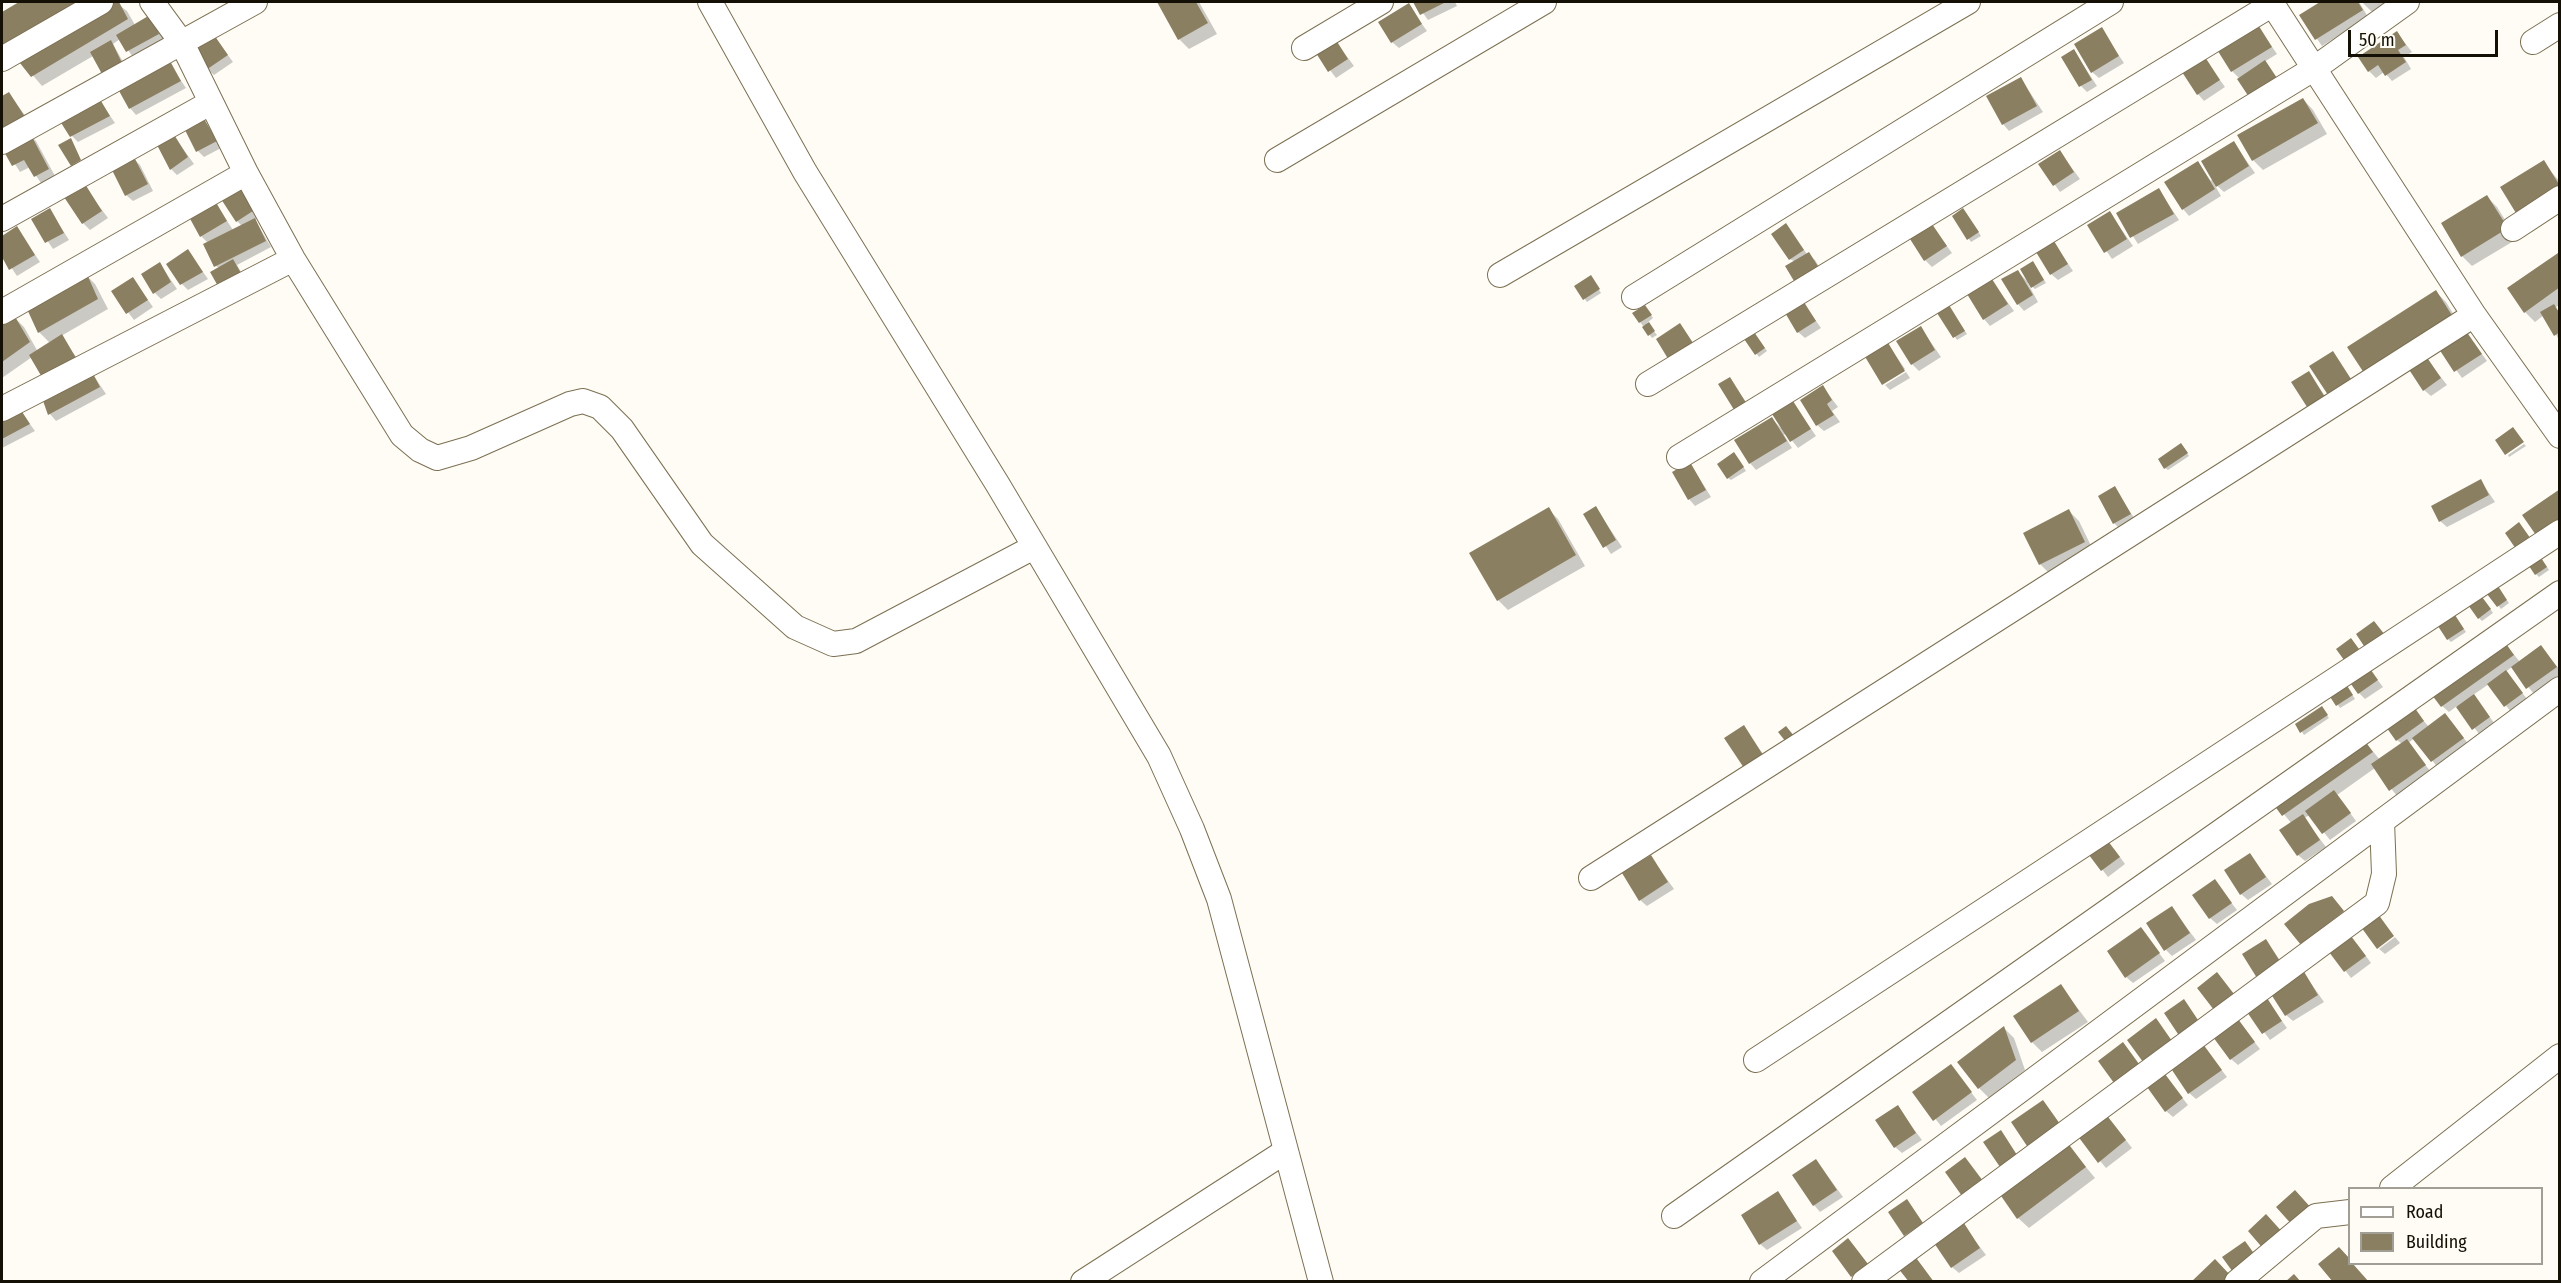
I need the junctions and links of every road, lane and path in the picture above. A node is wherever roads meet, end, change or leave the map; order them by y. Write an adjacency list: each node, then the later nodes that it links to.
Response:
1 (101, 2): 15 (street)
2 (152, 2): 13 (street)
3 (255, 2): 13 (street)
4 (710, 2): 34 (street)
5 (1382, 2): 14 (street)
6 (1544, 2): 19 (street)
7 (1968, 2): 25 (street)
8 (2111, 2): 26 (street)
9 (2407, 2): 16 (street)
10 (2272, 3): 16 (street); 29 (street)
11 (2559, 25): 12 (street)
12 (2533, 42)
13 (182, 43): 17 (street); 18 (street)
14 (1304, 48)
15 (2, 59)
16 (2315, 68): 28 (street); 32 (street)
17 (210, 103): 20 (street); 22 (street)
18 (2, 142)
19 (1277, 160)
20 (246, 173): 24 (street); 27 (street)
21 (2559, 198): 23 (street)
22 (2, 219)
23 (2512, 229)
24 (293, 259): 30 (street); 34 (street)
25 (1500, 275)
26 (1634, 297)
27 (2, 312)
28 (2474, 315): 31 (street); 38 (street)
29 (1648, 384)
30 (2, 409)
31 (2559, 436)
32 (1679, 457)
33 (2559, 532): 40 (street)
34 (1034, 547): 41 (street)
35 (2559, 593): 44 (street)
36 (2559, 689): 37 (street)
37 (2382, 821): 47 (street); 48 (street)
38 (1591, 878)
39 (2559, 1056): 42 (street)
40 (1756, 1060)
41 (1286, 1151): 45 (street); 46 (street)
42 (2393, 1187)
43 (2348, 1212): 49 (street)
44 (1674, 1216)
45 (1083, 1281)
46 (1321, 1281)
47 (1762, 1281)
48 (1864, 1281)
49 (2237, 1281)

